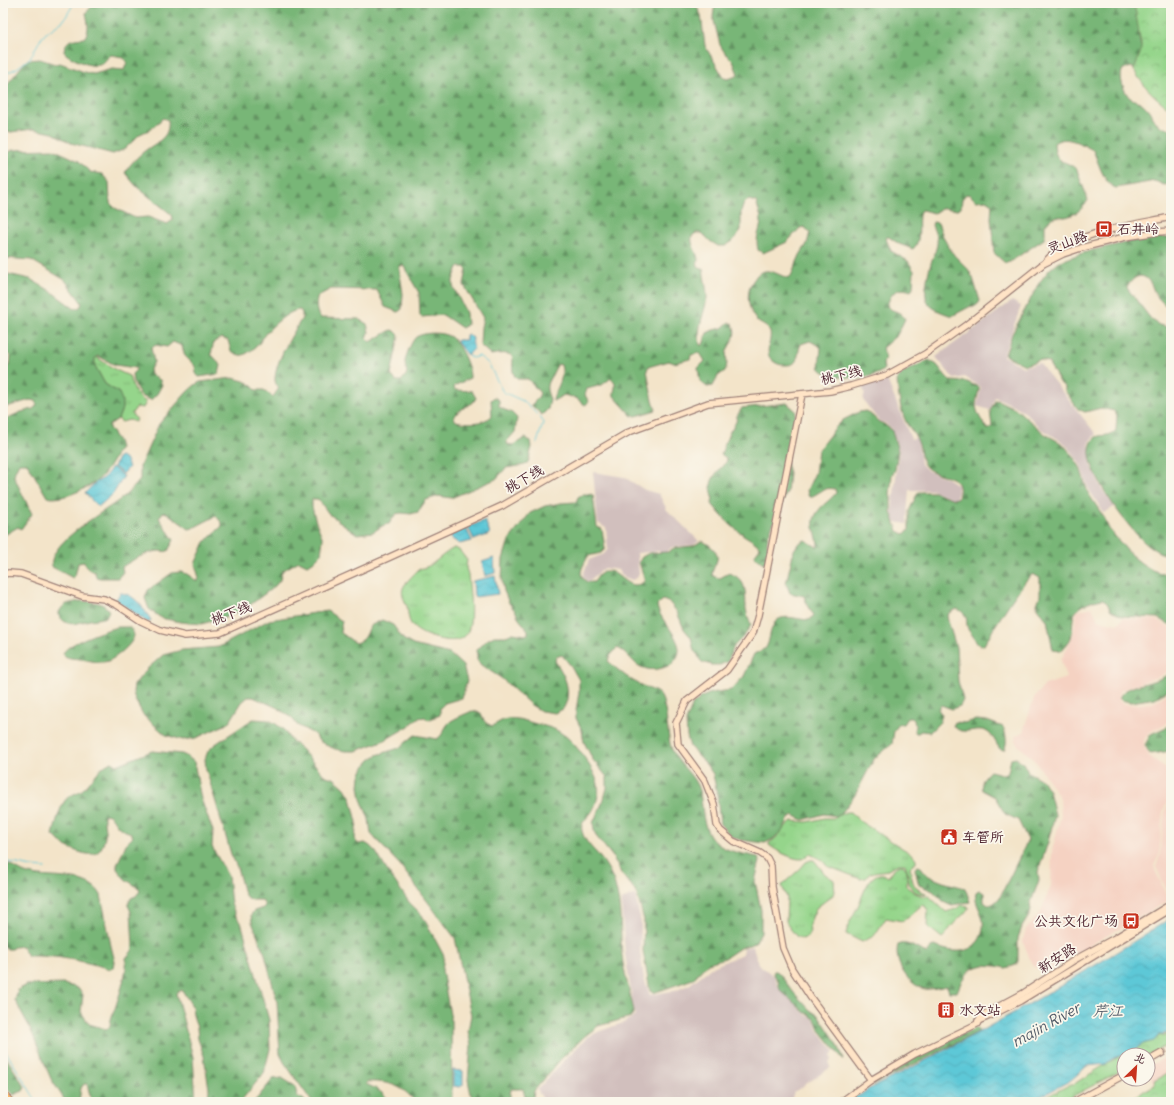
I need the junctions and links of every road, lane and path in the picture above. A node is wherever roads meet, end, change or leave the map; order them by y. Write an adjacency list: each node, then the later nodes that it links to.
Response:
1 (1171, 216): 3 (main road)
2 (1171, 231): 3 (main road, 灵山路)
3 (1043, 264): 4 (main road, 桃下线)
4 (802, 394): 5 (main road, 桃下线); 12 (main road)
5 (3, 574)
6 (1171, 904): 8 (main road, 新安路)
7 (1171, 909): 8 (main road, 新安路)
8 (978, 1021): 12 (main road, 新安路)
9 (1162, 1053): 10 (main road)
10 (1156, 1056)
11 (1116, 1079): 16 (main road)
12 (871, 1080): 15 (main road, 新安路)
13 (3, 1094): 14 (highway)
14 (10, 1102)
15 (841, 1102)
16 (1074, 1102)

